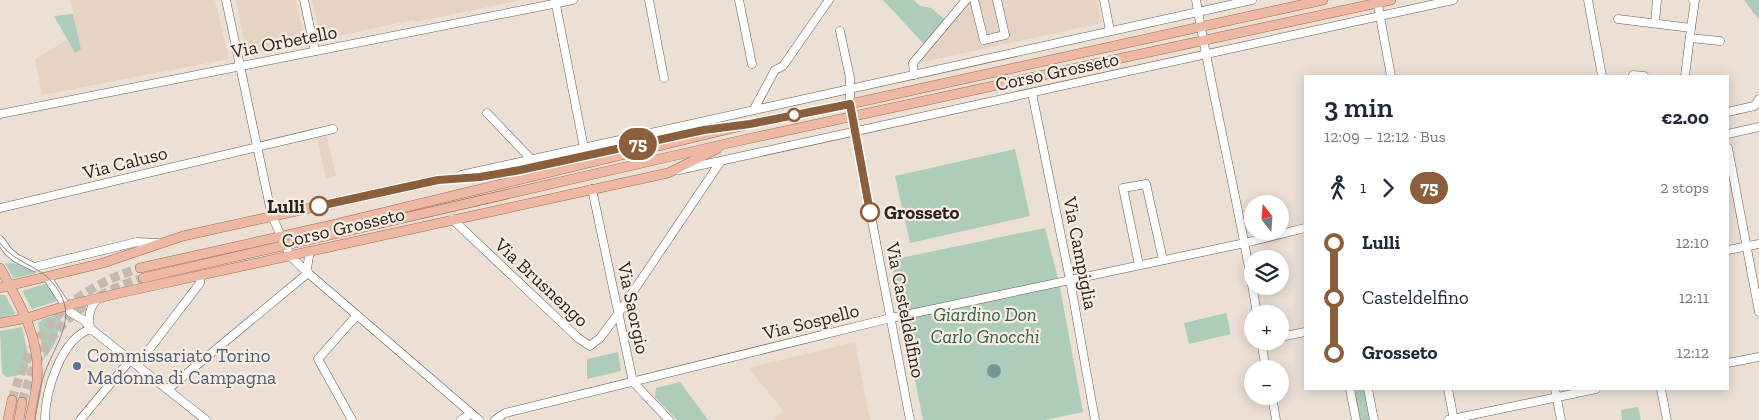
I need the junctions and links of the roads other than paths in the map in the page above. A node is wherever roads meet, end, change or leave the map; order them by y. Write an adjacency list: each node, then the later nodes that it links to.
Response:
1 (226, 0): 35 (street)
2 (304, 0): 32 (street)
3 (574, 0): 20 (street, Via Orbetello)
4 (649, 0): 40 (street)
5 (739, 0): 34 (street)
6 (829, 0): 45 (street)
7 (966, 0): 36 (street)
8 (974, 0): 9 (street)
9 (997, 0)
10 (1104, 0): 28 (street)
11 (1196, 0): 21 (street)
12 (1252, 0): 21 (street, Corso Grosseto)
13 (1323, 0): 25 (main road, Corso Grosseto)
14 (1391, 0): 19 (main road, Corso Grosseto)
15 (1453, 0): 22 (street, Corso Grosseto)
16 (1588, 0): 38 (street)
17 (1657, 0): 24 (street)
18 (1693, 0): 26 (street)
19 (1377, 1): 22 (street); 30 (main road, Corso Grosseto)
20 (555, 2): 32 (street, Via Orbetello); 57 (street)
21 (1198, 12): 25 (street); 28 (street, Corso Grosseto)
22 (1380, 16): 33 (street, Corso Grosseto); 37 (street)
23 (1618, 19): 24 (street)
24 (1655, 23): 26 (street)
25 (1200, 26): 30 (street); 44 (main road, Corso Grosseto)
26 (1691, 28): 29 (street)
27 (840, 31): 41 (street, Via Casteldelfino)
28 (1110, 31): 36 (street, Corso Grosseto)
29 (1690, 38): 31 (street); 39 (street)
30 (1203, 40): 33 (street); 49 (main road, Corso Grosseto)
31 (1720, 41)
32 (315, 51): 35 (street, Via Orbetello)
33 (1205, 55): 42 (street, Corso Grosseto); 73 (street)
34 (752, 64)
35 (240, 66): 47 (street, Via Orbetello); 56 (street)
36 (914, 75): 41 (street, Corso Grosseto)
37 (1391, 75)
38 (1602, 75)
39 (1685, 75)
40 (664, 78)
41 (851, 88): 44 (street, Via Casteldelfino); 45 (street, Corso Grosseto)
42 (1032, 93): 53 (street, Corso Grosseto); 88 (street, Via Campiglia)
43 (1759, 99): 46 (street)
44 (850, 104): 49 (street, Via Casteldelfino); 50 (main road, Corso Grosseto)
45 (754, 109): 57 (street, Corso Grosseto)
46 (1729, 112)
47 (0, 114)
48 (487, 114): 59 (street)
49 (853, 115): 53 (street, Via Casteldelfino); 55 (main road, Corso Grosseto)
50 (750, 124): 62 (main road, Corso Grosseto); 69 (main road, Corso Grosseto)
51 (1759, 127): 54 (street)
52 (333, 129): 56 (street, Via Caluso)
53 (855, 132): 60 (street, Corso Grosseto); 98 (street, Via Casteldelfino)
54 (1729, 134)
55 (738, 141): 61 (main road, Corso Grosseto); 75 (main road, Corso Grosseto)
56 (257, 146): 64 (street, Via Caluso); 65 (street)
57 (584, 148): 59 (street, Corso Grosseto)
58 (1729, 153): 76 (street)
59 (531, 159): 62 (street, Corso Grosseto)
60 (721, 161): 61 (street, Corso Grosseto); 95 (street)
61 (668, 172): 63 (main road, Corso Grosseto)
62 (438, 180): 65 (main road, Corso Grosseto)
63 (592, 189): 66 (main road, Corso Grosseto); 95 (street, Via Saorgio)
64 (0, 208)
65 (272, 216): 69 (street); 72 (main road, Corso Grosseto)
66 (468, 216): 67 (main road, Corso Grosseto); 71 (street, Via Brusnengo)
67 (452, 220): 71 (street, Via Brusnengo); 78 (main road, Corso Grosseto)
68 (1304, 228): 73 (street, Via Sospello)
69 (281, 236): 75 (street); 83 (main road, Corso Grosseto)
70 (0, 240): 72 (street, Corso Grosseto)
71 (473, 240): 95 (street, Via Brusnengo)
72 (158, 243): 86 (main road, Corso Grosseto)
73 (1245, 243): 80 (street, Via Sospello); 92 (street)
74 (1759, 244): 76 (street)
75 (286, 245): 79 (street); 87 (main road, Corso Grosseto)
76 (1746, 246): 77 (street); 94 (street)
77 (1729, 250)
78 (310, 252): 79 (main road, Corso Grosseto); 84 (street)
79 (290, 256): 84 (street); 85 (main road, Corso Grosseto)
80 (1163, 260): 81 (street, Via Sospello); 81 (street)
81 (1139, 265): 88 (street, Via Sospello)
82 (0, 268): 89 (main road)
83 (140, 268)
84 (308, 273): 96 (street); 108 (street)
85 (200, 276): 91 (main road, Corso Grosseto); 106 (street)
86 (47, 277): 89 (main road, Corso Grosseto); 93 (street)
87 (143, 278)
88 (1070, 280): 98 (street, Via Sospello); 131 (street, Via Campiglia)
89 (10, 286): 90 (main road, Corso Grosseto); 97 (main road)
90 (0, 288)
91 (98, 298): 93 (main road, Corso Grosseto); 100 (street)
92 (1255, 305)
93 (66, 306): 97 (main road, Corso Grosseto); 100 (street)
94 (1759, 312)
95 (618, 314): 107 (street, Via Saorgio)
96 (357, 315): 118 (street); 125 (street)
97 (27, 318): 99 (main road, Corso Grosseto); 121 (main road)
98 (891, 318): 107 (street, Via Sospello); 130 (street, Via Casteldelfino)
99 (0, 323)
100 (91, 328): 104 (street); 122 (street)
101 (1304, 332): 102 (street)
102 (1289, 335)
103 (1759, 357): 105 (street)
104 (131, 359): 106 (street); 123 (street)
105 (1729, 363)
106 (138, 364): 108 (street)
107 (633, 382): 128 (street, Via Sospello); 129 (street, Via Saorgio)
108 (168, 389): 124 (street)
109 (1350, 390): 133 (street)
110 (1368, 390): 134 (street)
111 (1448, 390): 135 (street)
112 (1586, 390): 114 (street)
113 (1661, 390): 137 (street)
114 (1556, 393): 135 (street); 136 (street)
115 (12, 400): 119 (main road)
116 (22, 402): 120 (main road)
117 (1274, 405): 132 (street)
118 (471, 414): 126 (street); 127 (street)
119 (8, 420)
120 (19, 420)
121 (30, 420)
122 (45, 420)
123 (80, 420)
124 (206, 420)
125 (352, 420)
126 (461, 420)
127 (479, 420)
128 (495, 420)
129 (669, 420)
130 (910, 420)
131 (1095, 420)
132 (1276, 420)
133 (1356, 420)
134 (1374, 420)
135 (1452, 420)
136 (1561, 420)
137 (1667, 420)

